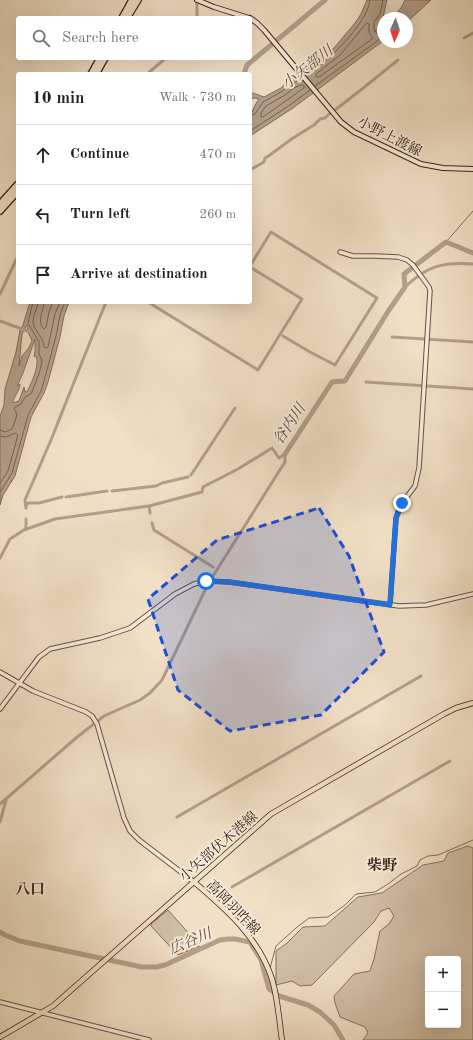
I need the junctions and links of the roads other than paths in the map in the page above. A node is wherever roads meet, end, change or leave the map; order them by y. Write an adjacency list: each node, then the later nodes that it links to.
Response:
1 (132, 0): 4 (highway)
2 (138, 0): 5 (highway)
3 (197, 0): 6 (main road, 小野上渡線)
4 (123, 16)
5 (129, 16)
6 (243, 16)
7 (252, 19): 12 (main road, 小野上渡線)
8 (99, 60): 10 (highway)
9 (104, 60): 11 (highway)
10 (92, 72)
11 (97, 72)
12 (473, 169)
13 (16, 186): 15 (highway)
14 (16, 193): 16 (highway)
15 (0, 204)
16 (0, 212)
17 (340, 252): 19 (street)
18 (473, 594): 19 (street)
19 (390, 605): 21 (street)
20 (0, 672): 21 (street)
21 (18, 683): 23 (street); 24 (street)
22 (473, 703): 24 (main road, 小矢部伏木港線)
23 (0, 710)
24 (194, 882): 26 (main road, 小矢部伏木港線); 29 (main road, 高岡羽咋線)
25 (0, 1002): 26 (street)
26 (43, 1013): 27 (main road, 小矢部伏木港線); 28 (street)
27 (0, 1037)
28 (149, 1040)
29 (282, 1040)

